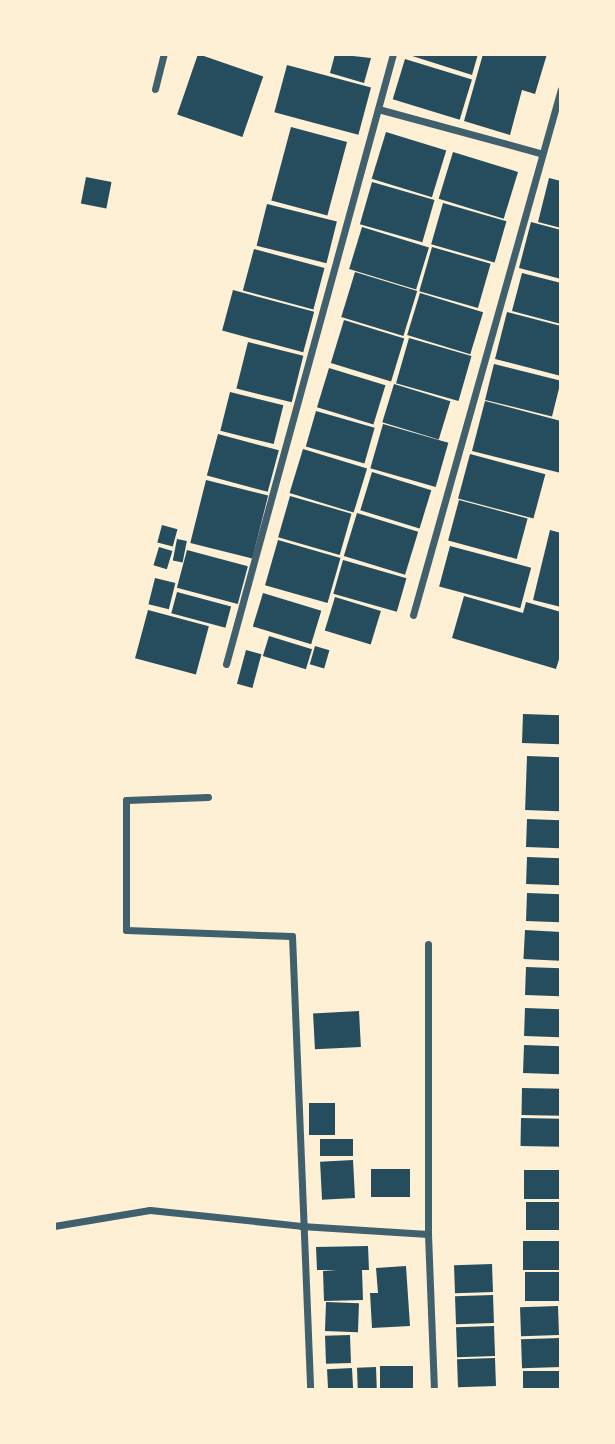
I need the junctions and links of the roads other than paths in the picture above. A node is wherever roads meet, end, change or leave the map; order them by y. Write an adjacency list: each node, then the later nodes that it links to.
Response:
1 (164, 54): 3 (street)
2 (393, 54): 5 (street)
3 (155, 89)
4 (561, 89): 6 (street)
5 (378, 109): 6 (street); 8 (street)
6 (540, 153): 7 (street)
7 (413, 615)
8 (226, 664)
9 (208, 797): 12 (street)
10 (428, 944): 13 (street)
11 (54, 1226): 12 (street)
12 (301, 1226): 13 (street); 14 (street)
13 (428, 1234): 15 (street)
14 (310, 1390)
15 (434, 1390)

